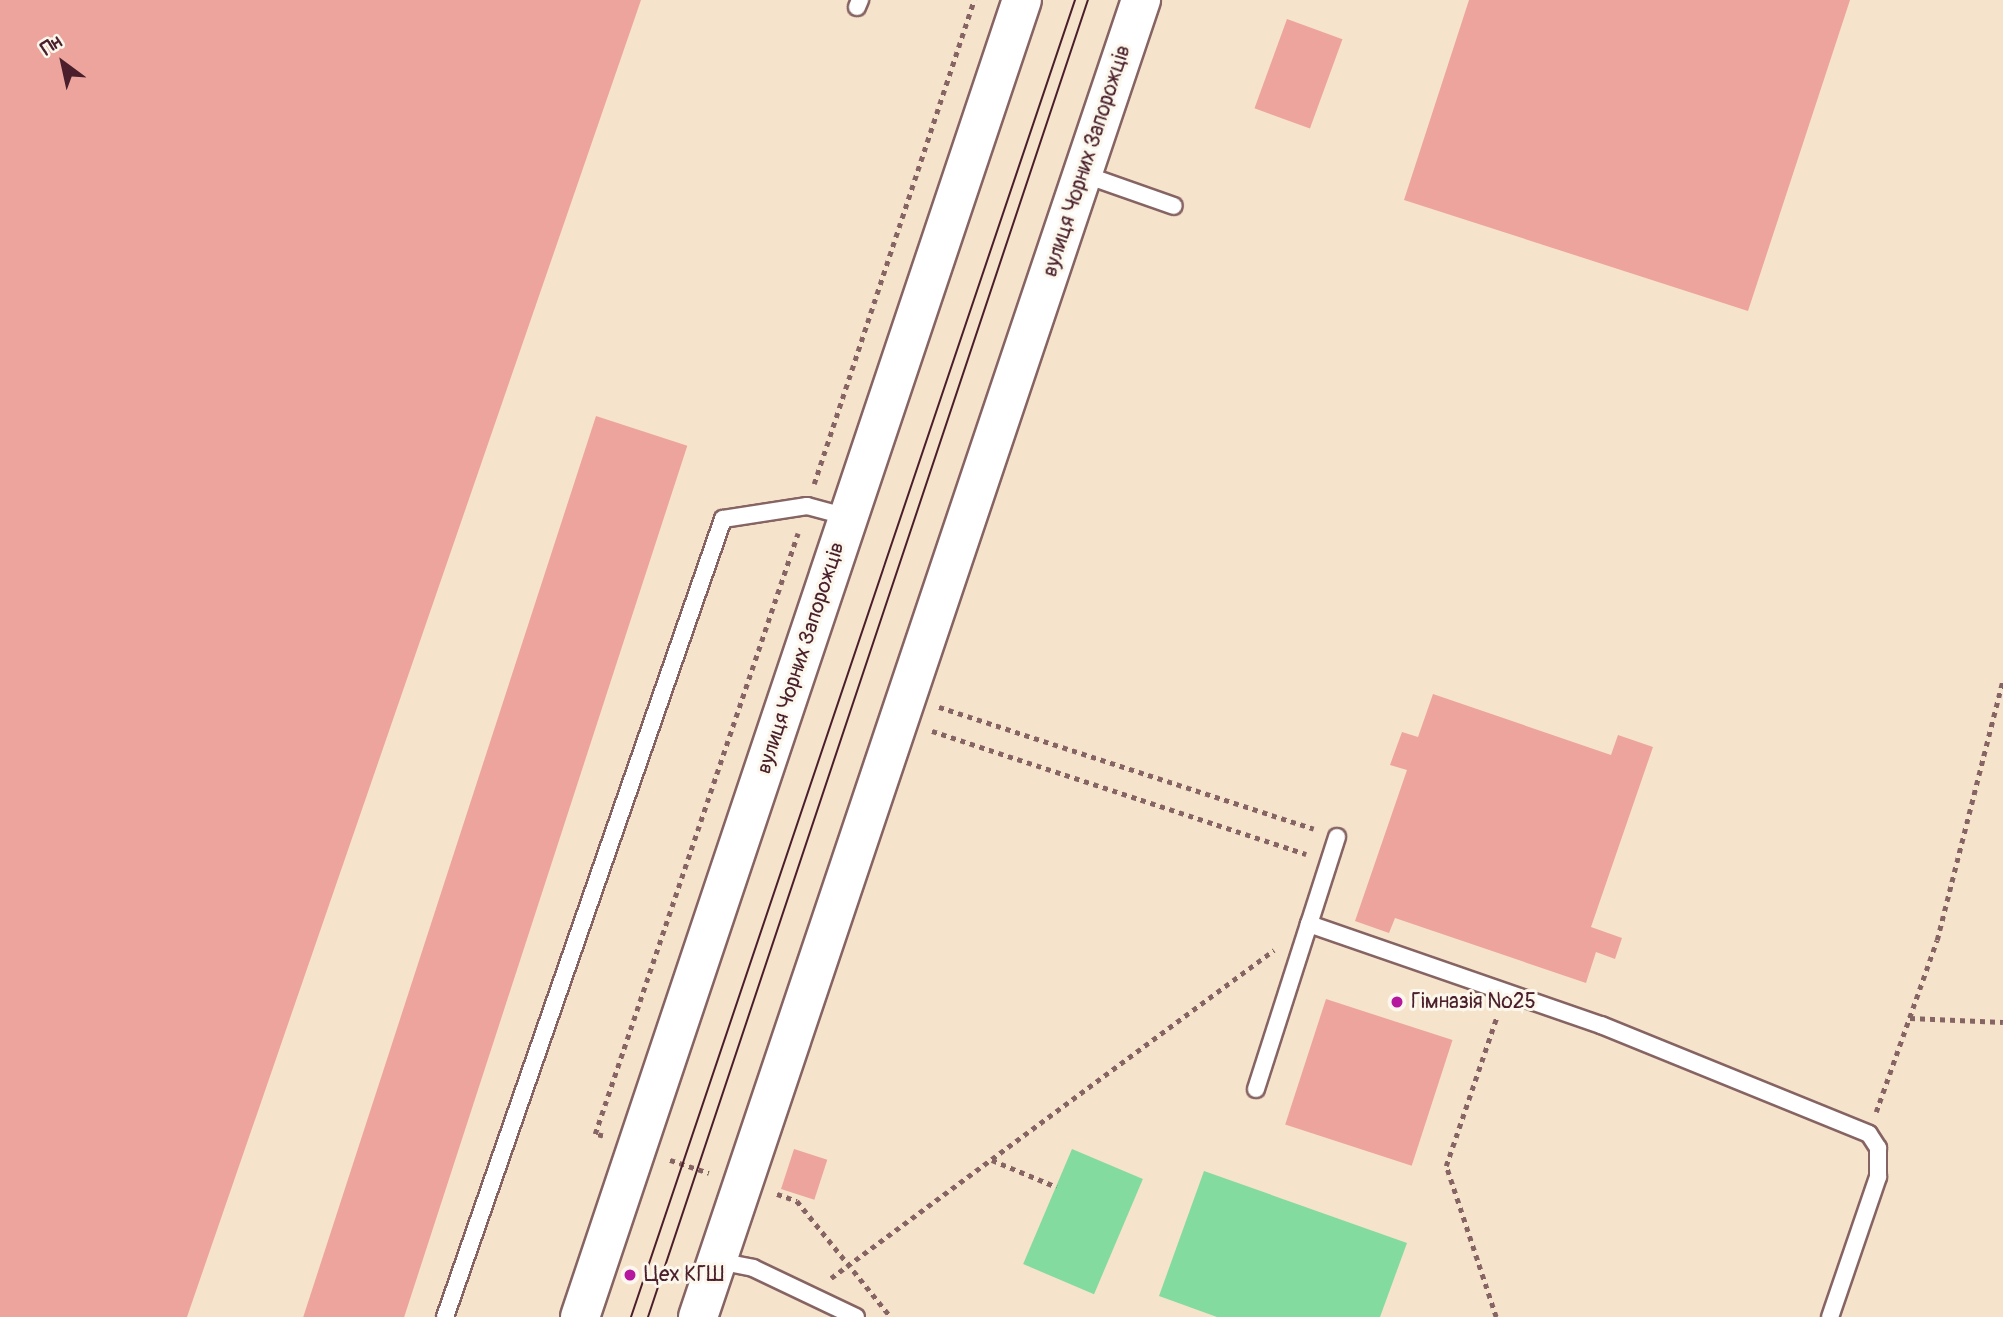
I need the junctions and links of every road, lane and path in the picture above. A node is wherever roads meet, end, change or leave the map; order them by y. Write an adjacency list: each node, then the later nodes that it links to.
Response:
1 (974, 0): 6 (path)
2 (1023, 0): 7 (main road, вулиця Чорних Запорожців)
3 (1140, 0): 4 (main road, вулиця Чорних Запорожців)
4 (1083, 174): 5 (lane); 9 (main road, вулиця Чорних Запорожців)
5 (1174, 206)
6 (807, 506): 7 (lane); 18 (path); 25 (lane)
7 (848, 517): 18 (main road, вулиця Чорних Запорожців)
8 (2003, 680): 14 (path)
9 (905, 709): 10 (path); 11 (path); 20 (main road, вулиця Чорних Запорожців)
10 (1337, 837): 11 (lane)
11 (1329, 861): 12 (lane)
12 (1309, 924): 13 (lane); 16 (lane); 19 (path)
13 (1505, 992): 17 (lane); 30 (path)
14 (1910, 1018): 15 (path); 17 (path)
15 (2003, 1021)
16 (1256, 1089)
17 (1870, 1133): 31 (lane)
18 (638, 1148): 20 (path); 26 (main road, вулиця Чорних Запорожців)
19 (991, 1160): 21 (path); 23 (path)
20 (743, 1185): 22 (main road, вулиця Чорних Запорожців); 23 (path)
21 (1056, 1187)
22 (718, 1261): 24 (lane); 27 (main road, вулиця Чорних Запорожців)
23 (850, 1265): 24 (path); 29 (path)
24 (807, 1294): 28 (lane)
25 (445, 1317)
26 (580, 1317)
27 (698, 1317)
28 (856, 1317)
29 (891, 1317)
30 (1496, 1317)
31 (1830, 1317)

